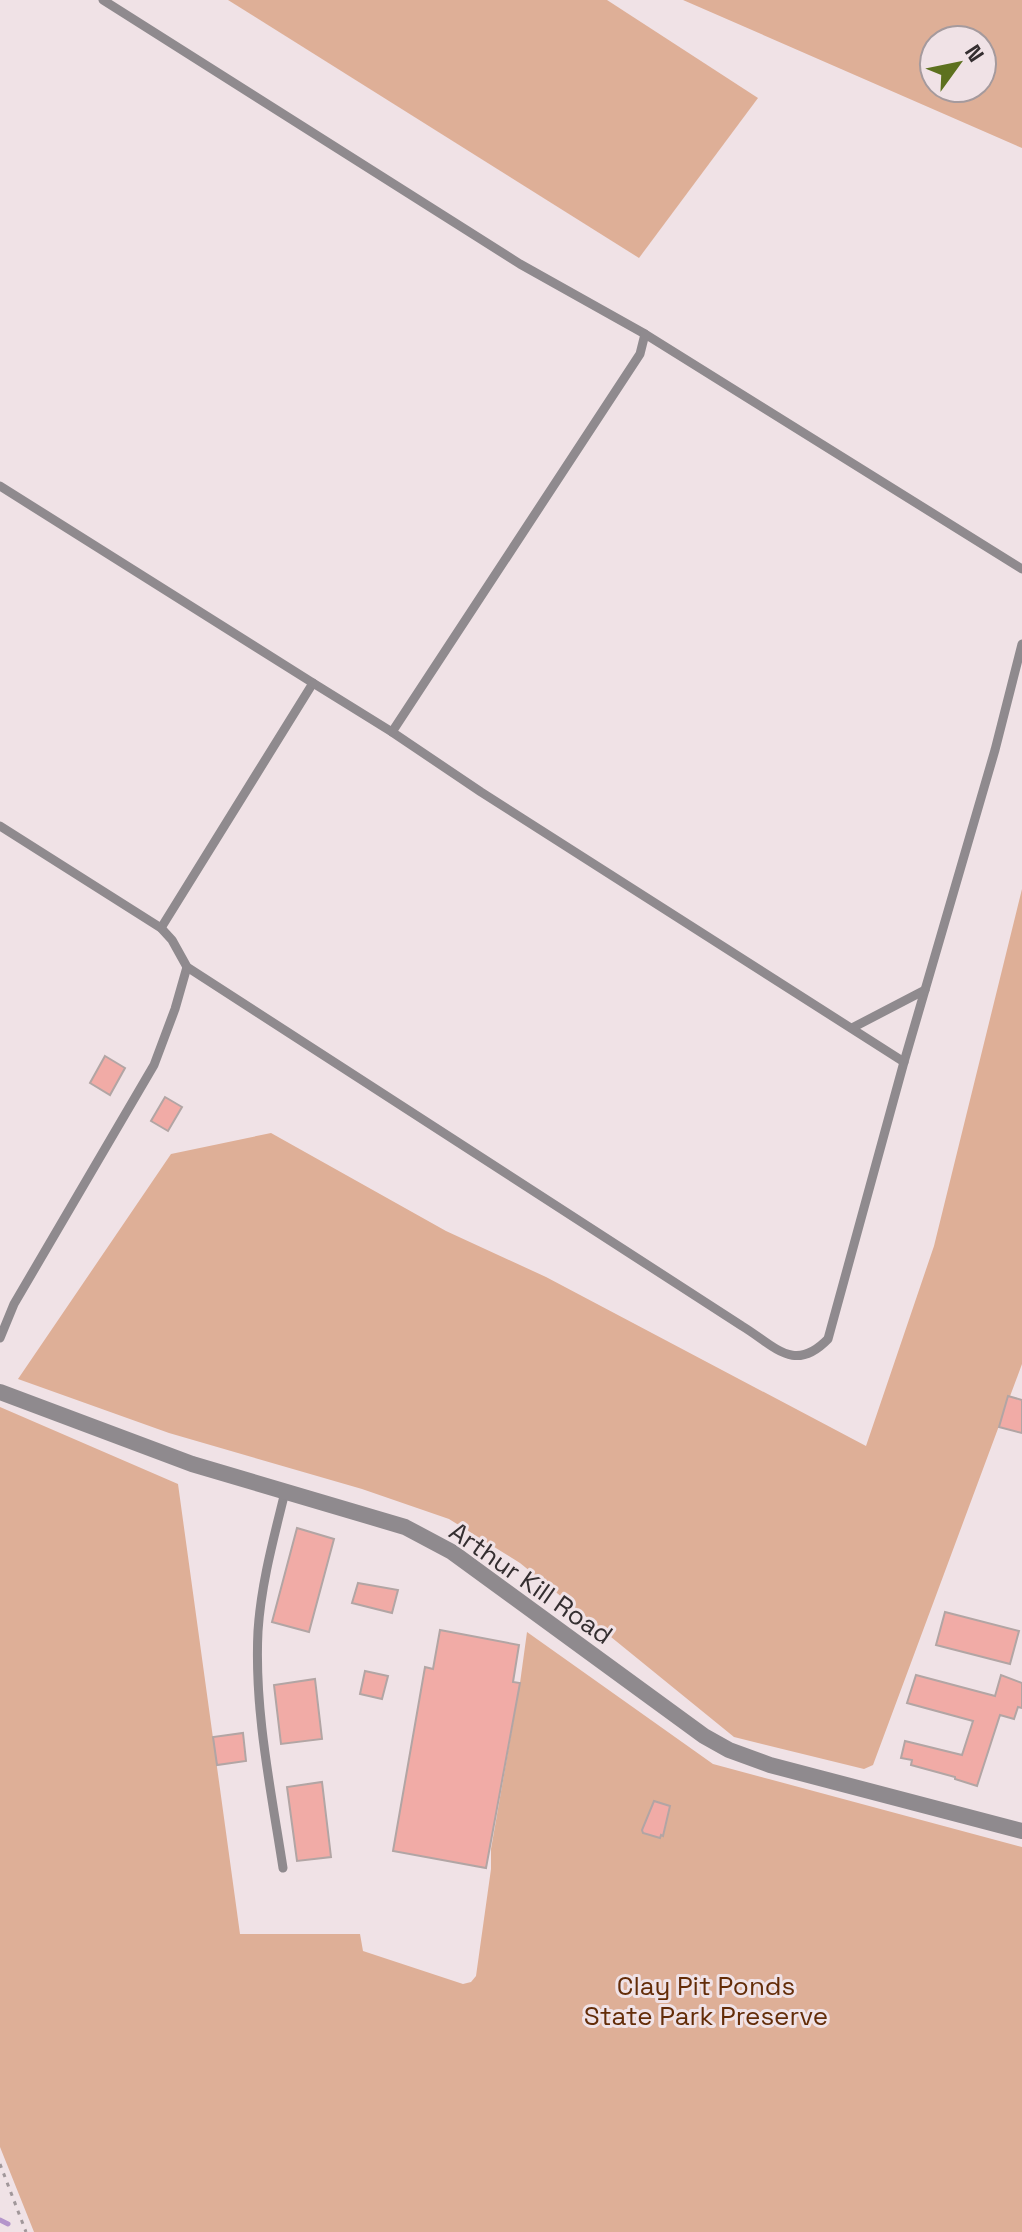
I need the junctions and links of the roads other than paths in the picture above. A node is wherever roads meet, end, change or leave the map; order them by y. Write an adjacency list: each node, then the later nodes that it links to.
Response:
1 (103, 0): 2 (lane)
2 (645, 334): 4 (lane); 7 (lane)
3 (0, 486): 6 (lane)
4 (1022, 569)
5 (1022, 644): 11 (lane)
6 (313, 683): 7 (lane); 9 (lane)
7 (392, 732): 12 (lane)
8 (0, 826): 9 (lane)
9 (161, 928): 10 (lane)
10 (187, 967): 13 (lane); 14 (lane)
11 (925, 990): 12 (lane); 13 (lane)
12 (852, 1028): 13 (lane)
13 (904, 1062)
14 (0, 1338)
15 (0, 1392): 16 (street, Arthur Kill Road)
16 (285, 1492): 17 (street, Arthur Kill Road); 18 (lane)
17 (1022, 1831)
18 (283, 1868)

